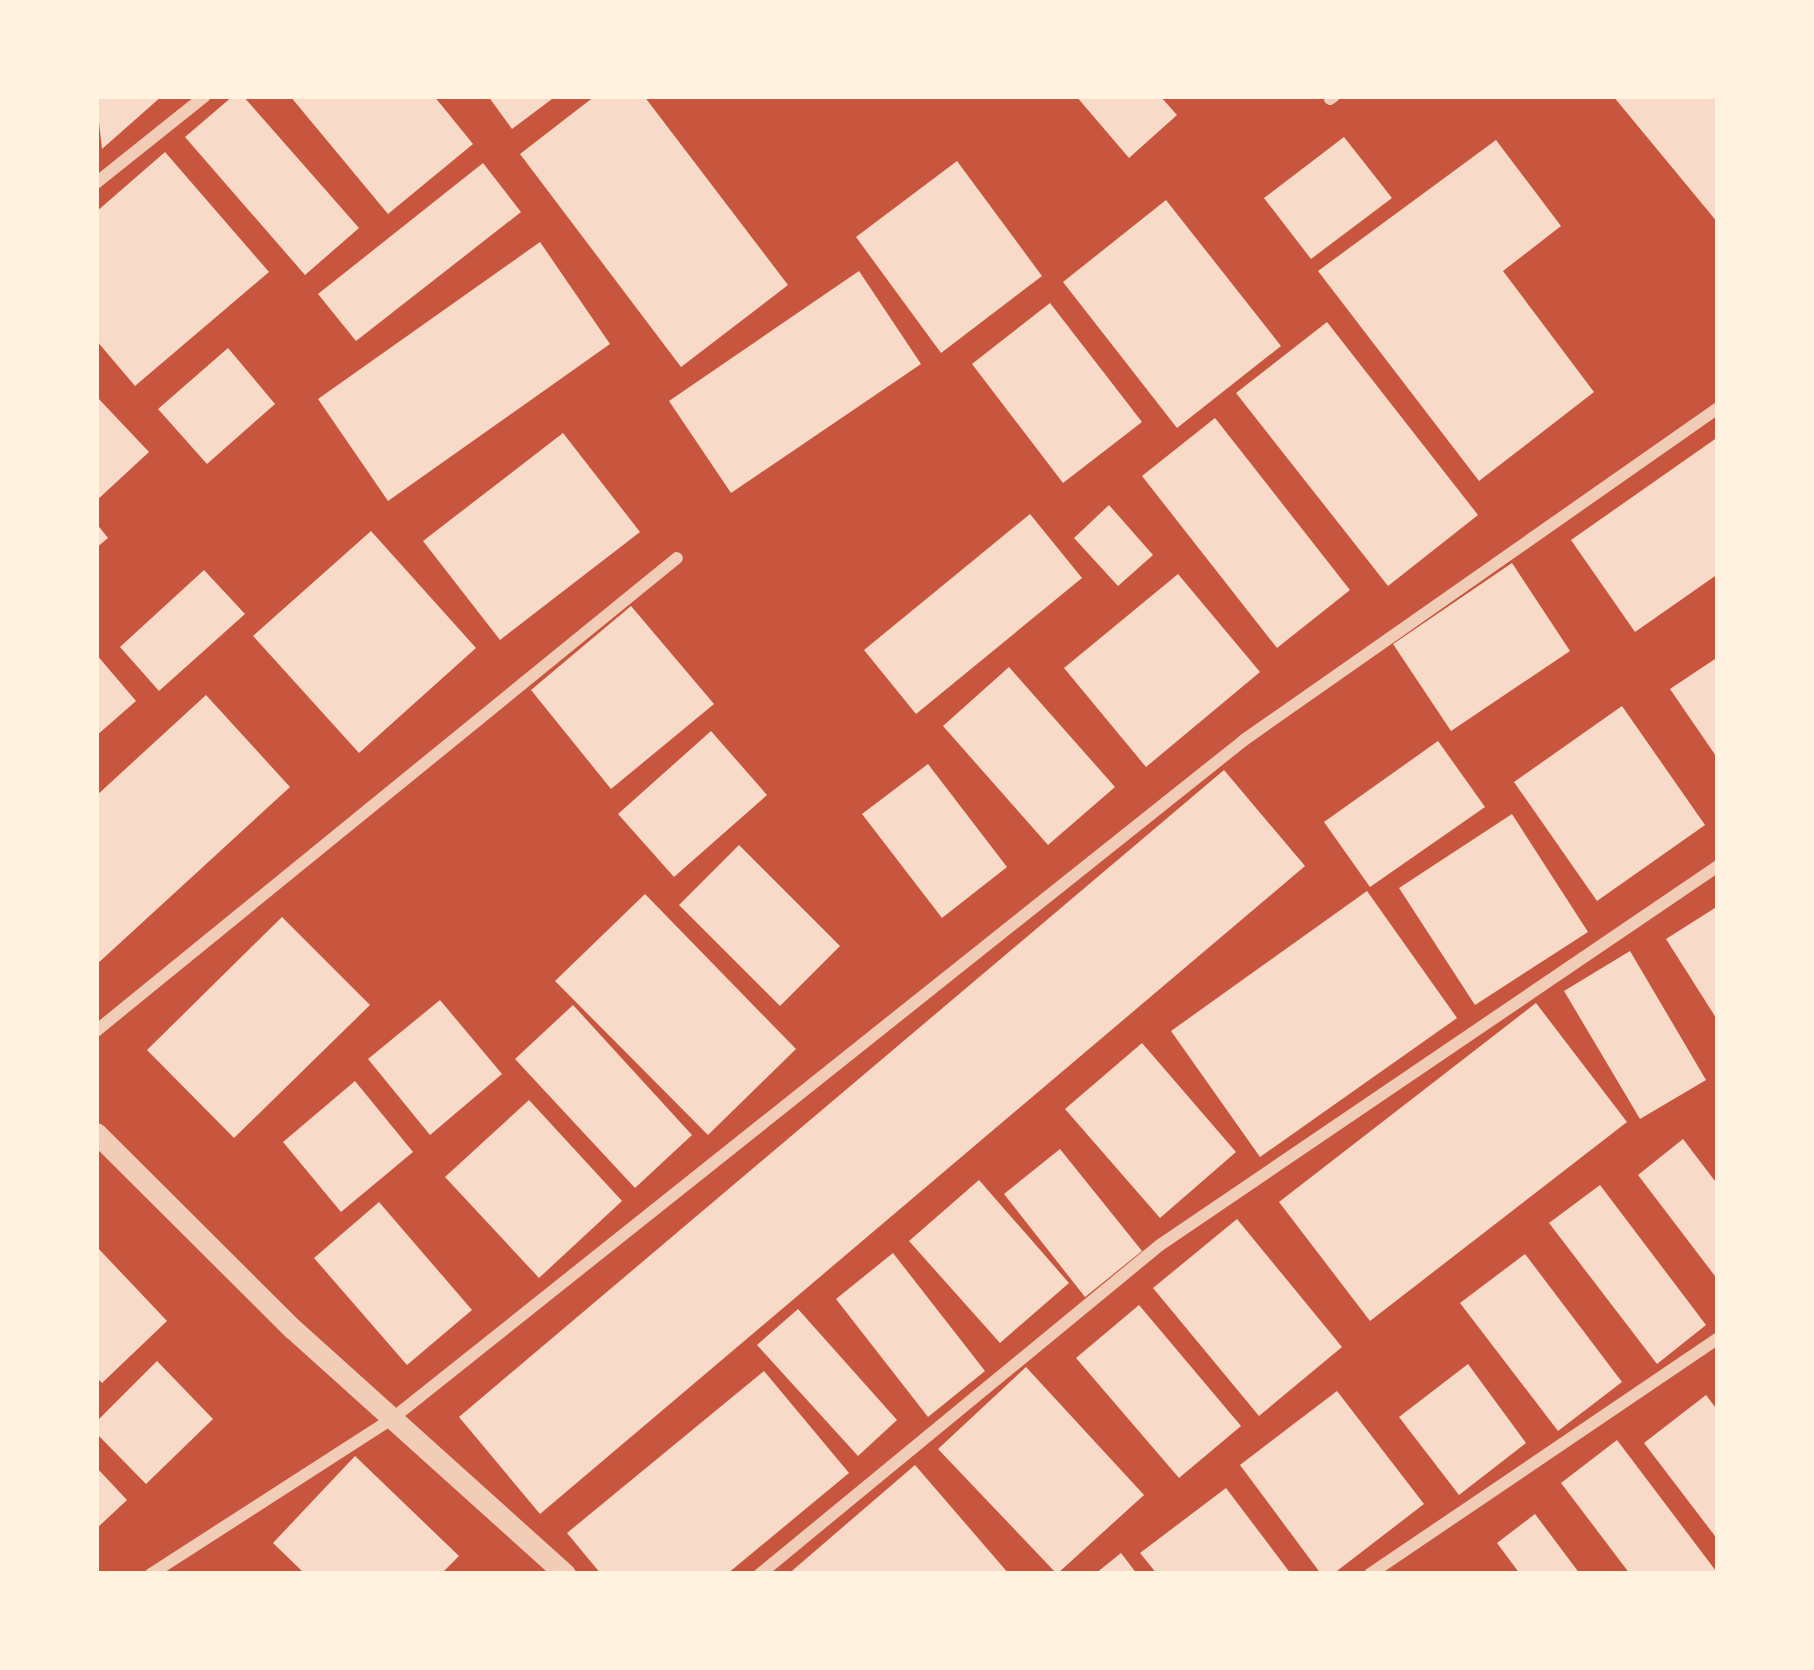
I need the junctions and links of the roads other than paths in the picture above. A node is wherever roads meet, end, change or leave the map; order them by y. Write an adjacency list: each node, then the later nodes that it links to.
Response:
1 (205, 96): 2 (street)
2 (96, 183)
3 (1718, 408): 9 (street)
4 (677, 558): 6 (street)
5 (1718, 866): 12 (street)
6 (96, 1030)
7 (96, 1133): 9 (street)
8 (1718, 1338): 13 (street)
9 (392, 1418): 10 (street); 11 (street)
10 (151, 1574)
11 (565, 1574)
12 (760, 1574)
13 (1370, 1574)

